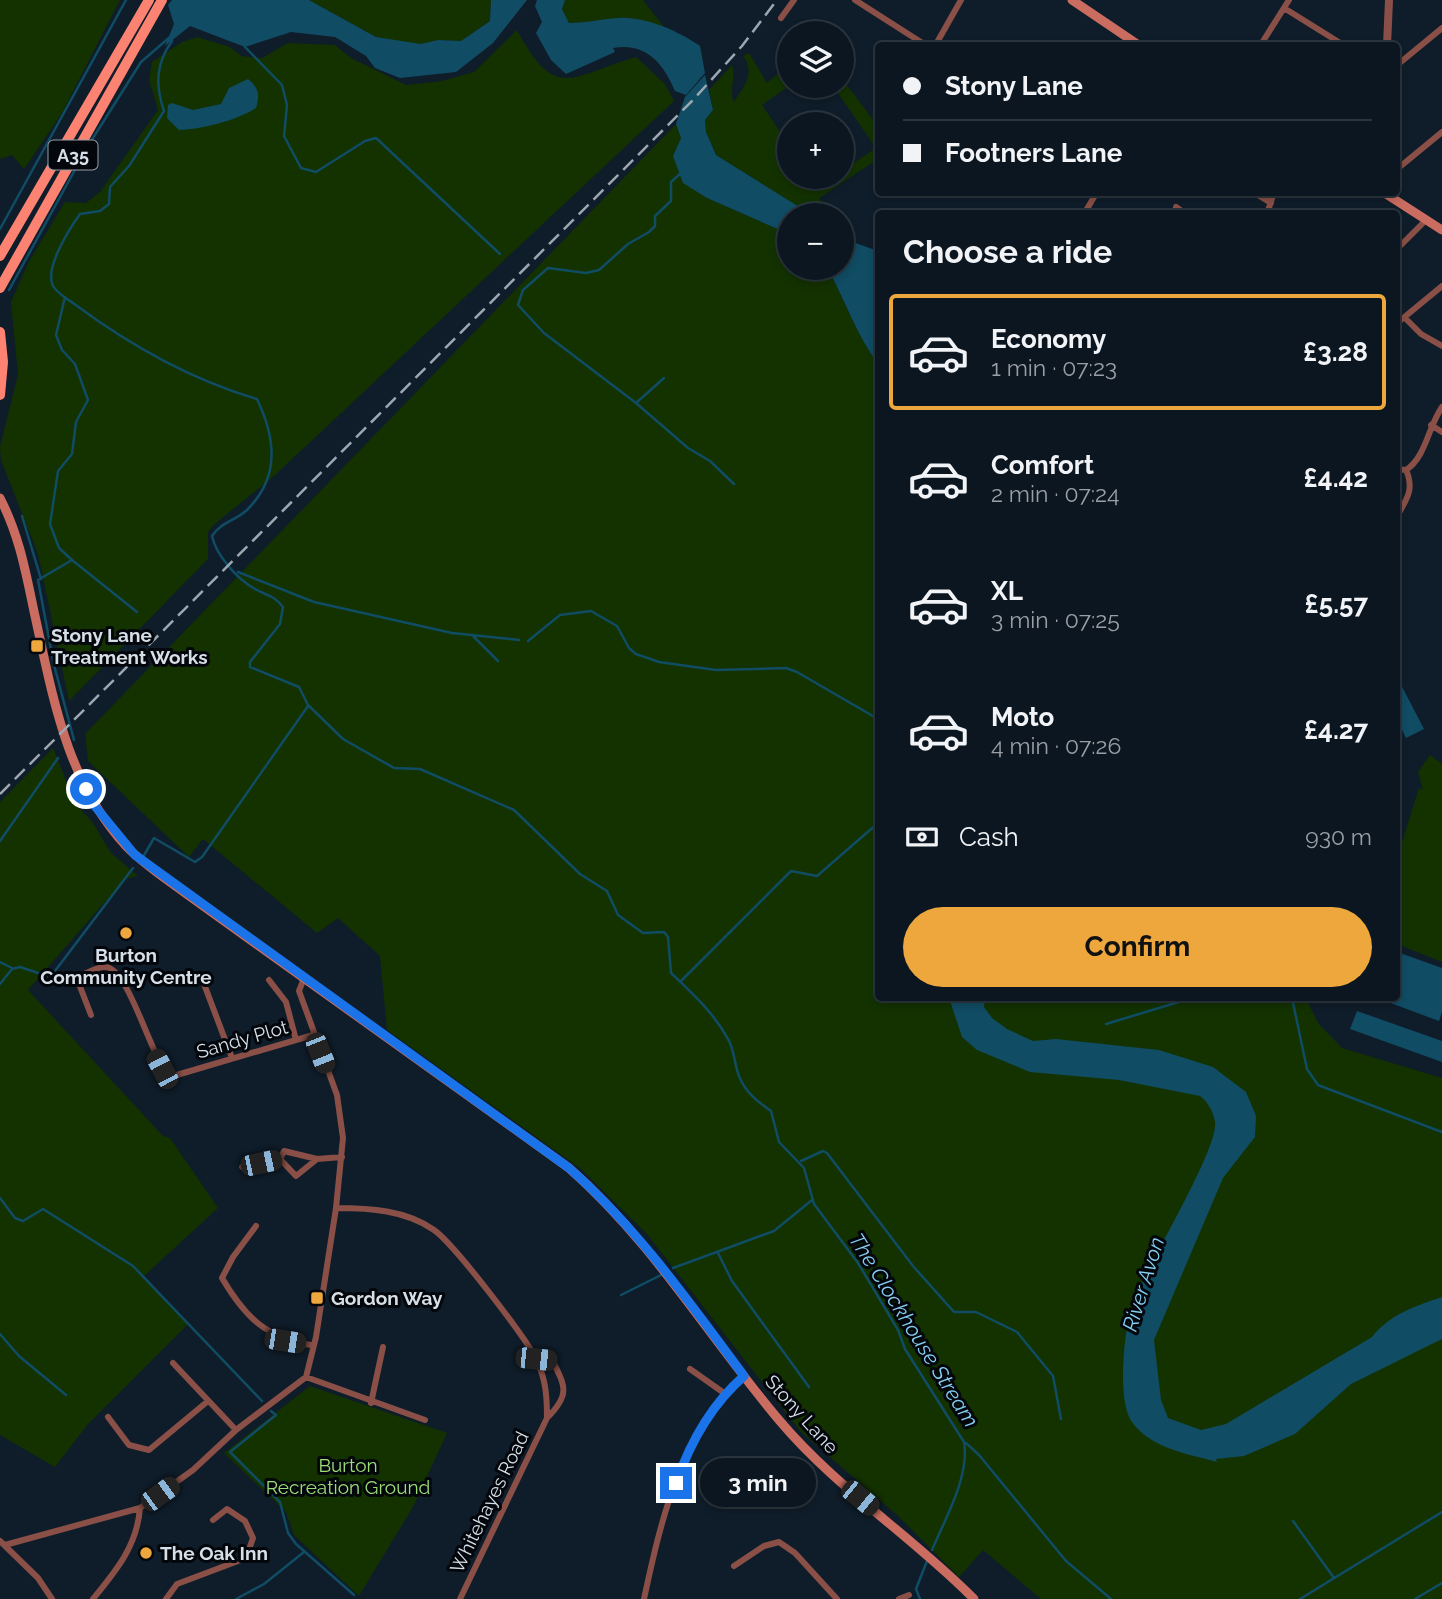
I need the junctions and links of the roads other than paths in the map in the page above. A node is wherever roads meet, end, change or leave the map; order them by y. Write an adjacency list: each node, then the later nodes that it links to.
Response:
1 (149, 0): 11 (main road, A35)
2 (162, 0): 11 (main road, A35)
3 (794, 0): 10 (street)
4 (855, 0): 13 (street)
5 (1072, 0): 15 (main road)
6 (1289, 0): 9 (street)
7 (1389, 0): 18 (street)
8 (959, 1): 14 (street)
9 (1284, 8): 16 (street); 17 (street)
10 (781, 18)
11 (144, 20): 32 (main road, A35); 34 (main road, A35)
12 (1442, 28): 19 (street)
13 (921, 42)
14 (937, 42)
15 (1134, 42)
16 (1263, 42)
17 (1339, 42)
18 (1387, 42)
19 (1400, 63)
20 (1442, 132): 21 (street)
21 (1400, 167)
22 (1260, 196): 25 (street)
23 (1273, 196): 25 (street)
24 (1389, 196): 29 (main road)
25 (1271, 203): 28 (street)
26 (1176, 207): 27 (street)
27 (1180, 210)
28 (1268, 210)
29 (1426, 220): 30 (main road); 31 (street)
30 (1442, 229)
31 (1400, 246)
32 (0, 256)
33 (1442, 286): 35 (street)
34 (0, 288)
35 (1405, 318): 36 (street); 38 (street)
36 (1400, 321)
37 (0, 332): 39 (main road)
38 (1442, 346)
39 (0, 396)
40 (1442, 407): 41 (street)
41 (1431, 425): 42 (street); 44 (street)
42 (1442, 432)
43 (1400, 469): 44 (street)
44 (1406, 470): 46 (street)
45 (0, 498): 47 (main road, Stony Lane)
46 (1400, 510)
47 (304, 978): 51 (street); 65 (main road, Stony Lane)
48 (269, 980): 52 (street)
49 (204, 984): 53 (street)
50 (91, 1015): 53 (street, Sandy Plot)
51 (313, 1035): 52 (street, Sandy Plot); 54 (street)
52 (296, 1040): 53 (street, Sandy Plot)
53 (232, 1058)
54 (342, 1157): 56 (street); 58 (street)
55 (280, 1159): 56 (street); 56 (street); 57 (street)
56 (317, 1159)
57 (242, 1167)
58 (336, 1208): 60 (street); 62 (street, Whitehayes Road)
59 (256, 1226): 60 (street)
60 (312, 1345): 66 (street)
61 (383, 1347): 69 (street)
62 (536, 1359): 71 (street, Whitehayes Road); 71 (street, Whitehayes Road)
63 (173, 1363): 68 (street)
64 (690, 1369): 67 (street)
65 (744, 1376): 67 (street); 86 (main road, Stony Lane)
66 (306, 1377): 69 (street); 73 (street)
67 (724, 1393): 84 (street)
68 (208, 1401): 70 (street); 73 (street)
69 (371, 1403): 72 (street)
70 (108, 1417)
71 (547, 1418): 83 (street, Whitehayes Road)
72 (425, 1420)
73 (236, 1430): 74 (street)
74 (140, 1508): 76 (street); 81 (street)
75 (213, 1520): 82 (street)
76 (2, 1546): 80 (street)
77 (734, 1566): 79 (street)
78 (909, 1595): 85 (street)
79 (834, 1598)
80 (52, 1599)
81 (93, 1599)
82 (166, 1599)
83 (460, 1599)
84 (644, 1599)
85 (899, 1599)
86 (974, 1599)

